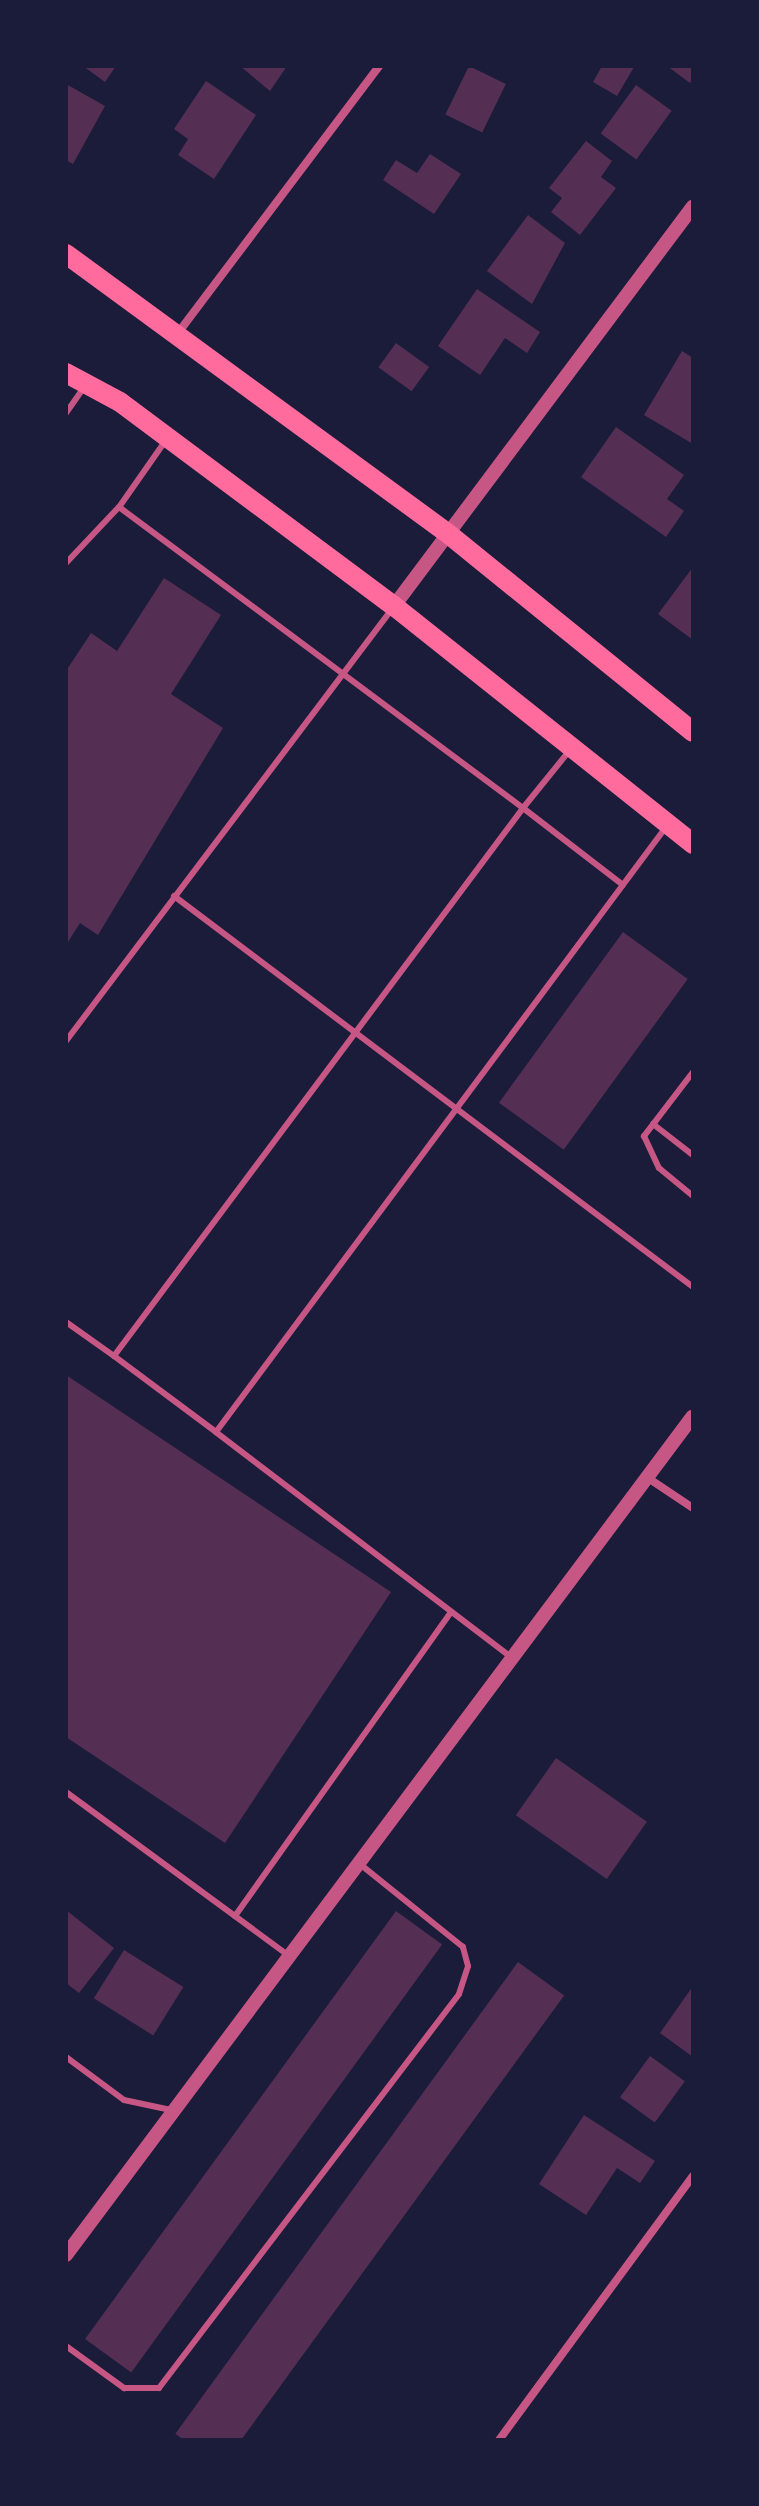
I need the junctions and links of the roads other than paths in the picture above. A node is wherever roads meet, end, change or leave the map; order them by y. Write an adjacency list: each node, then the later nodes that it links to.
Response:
1 (379, 66): 4 (street)
2 (693, 207): 10 (street)
3 (66, 254): 4 (main road)
4 (178, 333): 10 (main road)
5 (66, 373): 6 (main road)
6 (86, 384): 7 (lane); 8 (main road)
7 (66, 413)
8 (168, 437): 9 (lane); 12 (main road)
9 (119, 507): 11 (lane); 13 (lane)
10 (451, 536): 12 (street); 14 (main road)
11 (66, 563)
12 (394, 606): 13 (lane); 15 (main road)
13 (342, 673): 16 (lane); 20 (lane)
14 (693, 732)
15 (572, 748): 16 (lane); 17 (main road)
16 (523, 808): 19 (lane); 21 (lane)
17 (668, 825): 18 (main road); 19 (lane)
18 (693, 844)
19 (623, 885): 24 (lane)
20 (174, 896): 21 (lane); 22 (lane)
21 (358, 1031): 24 (lane); 30 (lane)
22 (66, 1041)
23 (693, 1072): 25 (lane)
24 (459, 1104): 28 (lane); 32 (lane)
25 (653, 1124): 26 (lane); 27 (lane)
26 (693, 1155)
27 (693, 1196)
28 (693, 1287)
29 (66, 1322): 30 (lane)
30 (114, 1356): 32 (lane)
31 (693, 1416): 33 (street)
32 (216, 1432): 35 (lane)
33 (648, 1478): 34 (street); 36 (street)
34 (693, 1508)
35 (451, 1612): 36 (lane); 39 (lane)
36 (512, 1659): 38 (street)
37 (66, 1792): 39 (lane)
38 (358, 1862): 40 (street); 45 (lane)
39 (235, 1916): 40 (lane)
40 (288, 1955): 42 (street)
41 (66, 2057): 42 (lane)
42 (171, 2110): 44 (street)
43 (693, 2176): 46 (street)
44 (66, 2255)
45 (66, 2346)
46 (499, 2440)

